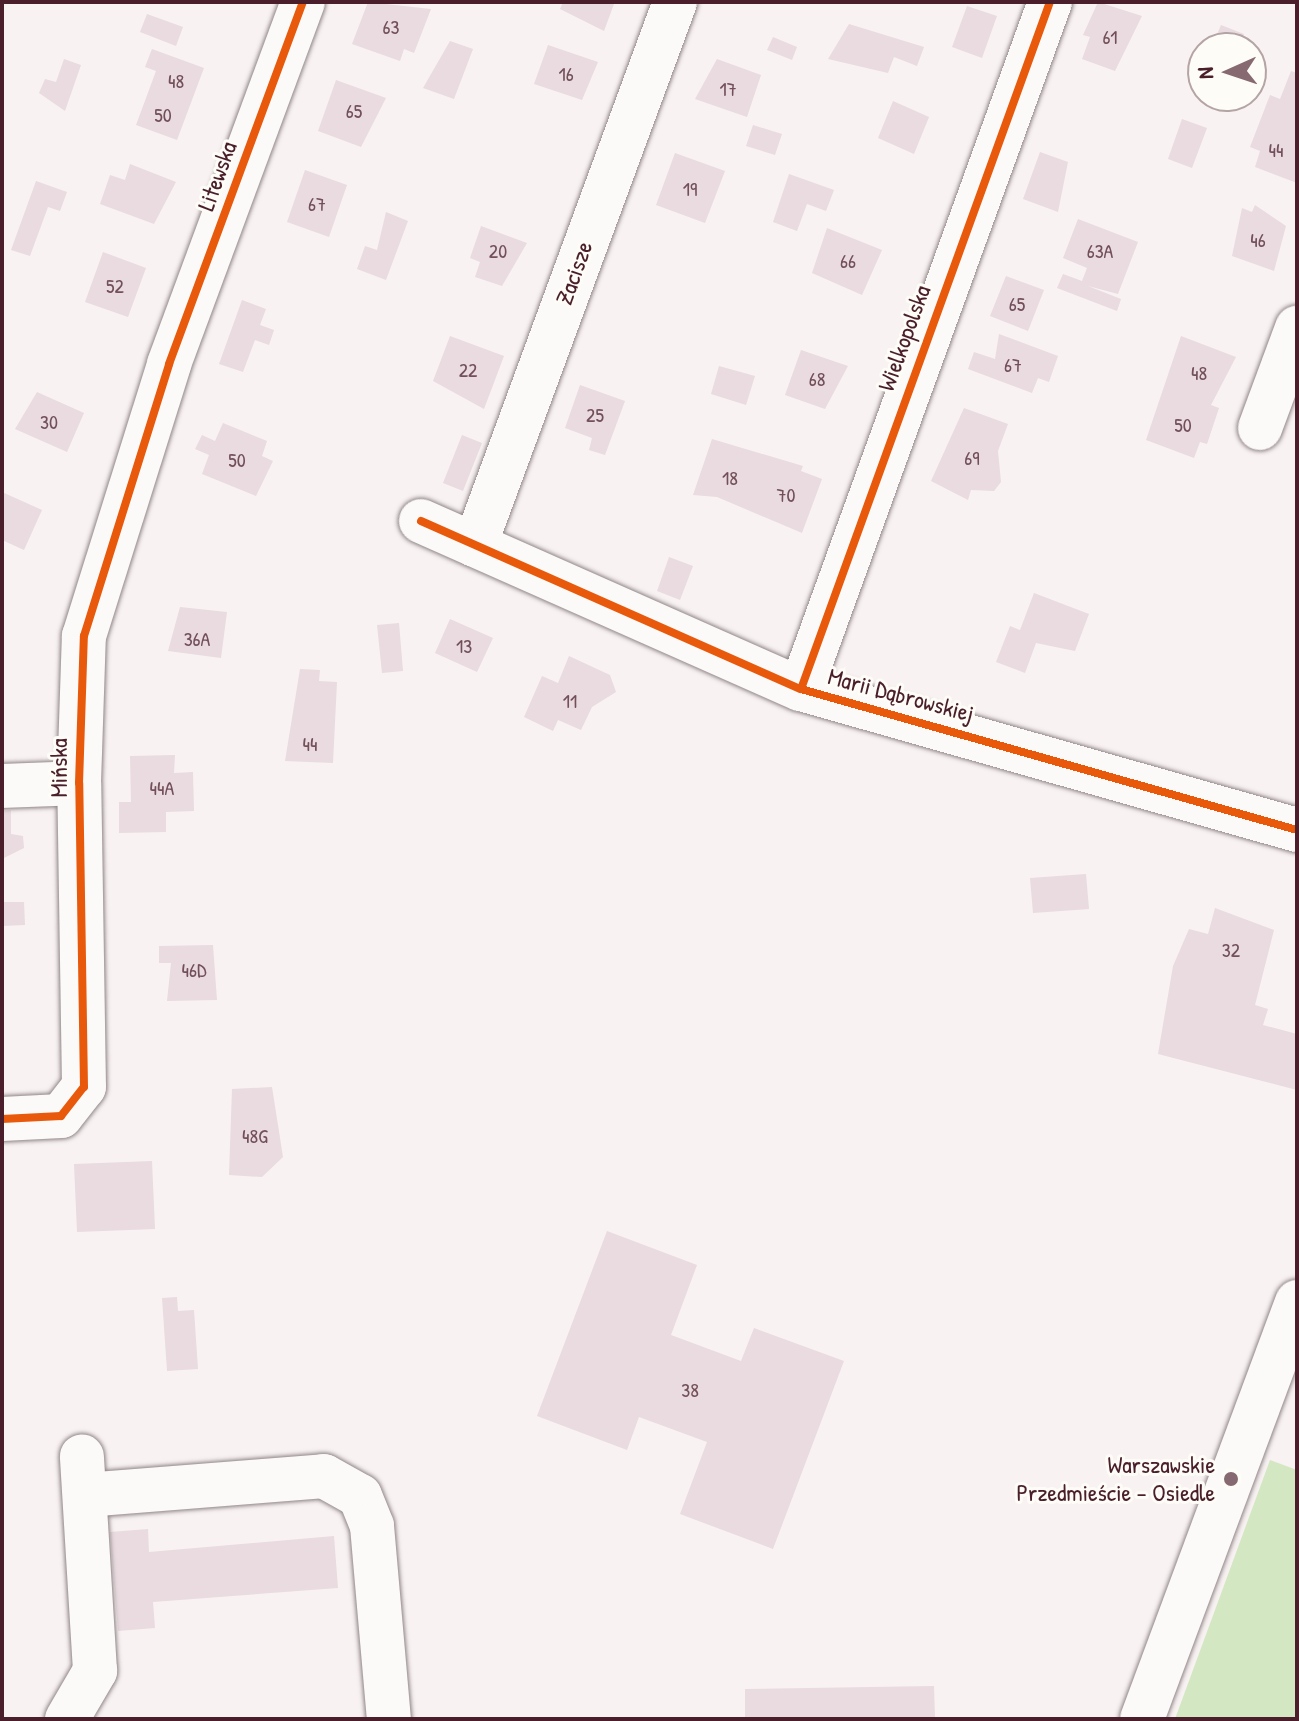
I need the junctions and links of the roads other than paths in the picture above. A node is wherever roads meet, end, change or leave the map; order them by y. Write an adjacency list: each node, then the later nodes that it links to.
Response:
1 (303, 2): 5 (street, Litewska)
2 (675, 2): 8 (street, Zacisze)
3 (1050, 2): 9 (street, Wielkopolska)
4 (1297, 328): 6 (street)
5 (169, 364): 10 (street, Mińska)
6 (1260, 428)
7 (421, 521): 8 (street, Marii Dąbrowskiej)
8 (475, 545): 9 (street, Marii Dąbrowskiej)
9 (801, 689): 12 (street, Marii Dąbrowskiej)
10 (79, 783): 11 (street); 13 (street, Mińska)
11 (2, 786)
12 (1297, 830)
13 (2, 1119)
14 (1297, 1302): 17 (street)
15 (67, 1719): 16 (street)
16 (389, 1719)
17 (1142, 1719)

